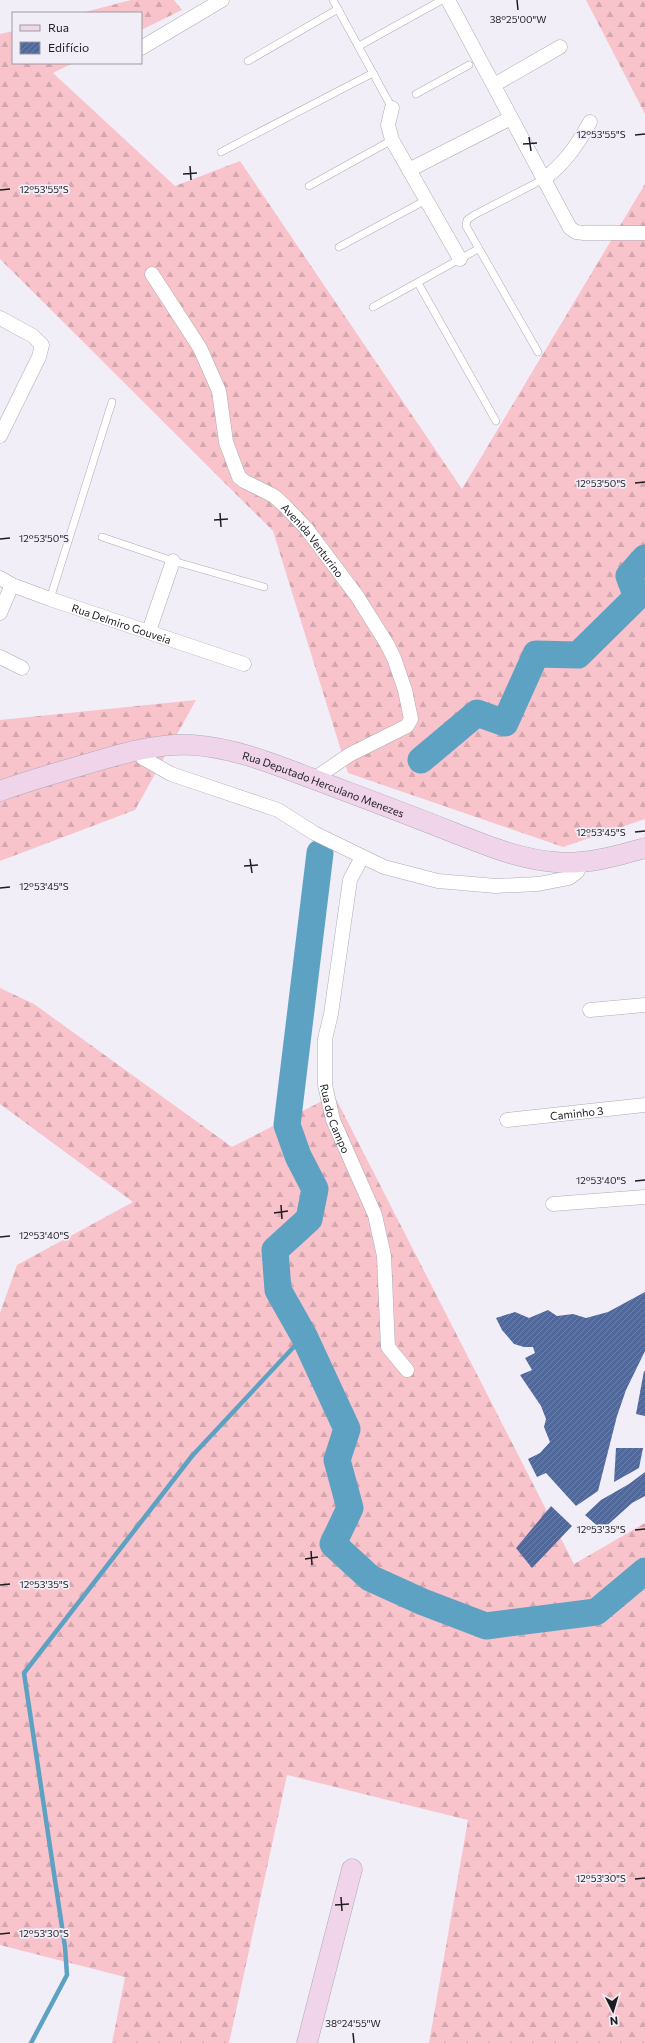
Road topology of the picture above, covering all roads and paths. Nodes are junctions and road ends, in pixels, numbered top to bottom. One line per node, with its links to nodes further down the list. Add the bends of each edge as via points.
1 (222, 0): 7 (street)
2 (333, 0): 5 (lane)
3 (442, 0): 6 (lane)
4 (448, 0): 10 (street)
5 (338, 9): 6 (lane); 9 (lane)
6 (359, 46): 11 (lane)
7 (142, 47)
8 (560, 47): 12 (street)
9 (248, 62)
10 (475, 63): 12 (street); 13 (lane)
11 (373, 73): 14 (lane); 18 (lane)
12 (494, 85): 15 (street)
13 (416, 94)
14 (392, 108): 17 (street, via 388,125)
15 (511, 118): 19 (street); 20 (street)
16 (590, 122): 20 (street, via 578,145 564,162)
17 (392, 140): 19 (street); 21 (lane)
18 (221, 152)
19 (409, 170): 22 (street)
20 (544, 179): 23 (street, via 573,231); 25 (lane, via 467,220 466,226)
21 (309, 186)
22 (426, 200): 24 (lane); 26 (street)
23 (645, 233)
24 (339, 247)
25 (478, 250): 26 (lane); 31 (lane)
26 (460, 259): 28 (lane)
27 (152, 274): 46 (street, Avenida Venturino, via 200,348 219,391 226,442 239,477 274,496 306,528 374,622 394,658 405,690 411,719 407,726 349,755)
28 (418, 283): 29 (lane); 33 (lane)
29 (373, 307)
30 (0, 318): 34 (street, via 33,336 42,345 39,357)
31 (538, 352)
32 (112, 402): 39 (lane)
33 (496, 421)
34 (0, 436)
35 (102, 537): 36 (lane)
36 (173, 561): 38 (lane); 41 (street)
37 (6, 581): 39 (street, Rua Delmiro Gouveia); 40 (street)
38 (264, 587)
39 (50, 599): 41 (street, Rua Delmiro Gouveia)
40 (0, 613)
41 (149, 631): 43 (street, Rua Delmiro Gouveia)
42 (0, 658): 44 (street)
43 (244, 664)
44 (22, 668)
45 (138, 749): 46 (main road, Rua Deputado Herculano Menezes, via 161,745 209,747 238,753); 47 (main road, Rua Deputado Herculano Menezes, via 29,780); 49 (street, via 143,758 170,774 278,810 314,833)
46 (314, 779): 50 (main road, Rua Deputado Herculano Menezes, via 503,852 556,862)
47 (0, 791)
48 (645, 848): 50 (main road, Rua Deputado Herculano Menezes, via 610,858)
49 (362, 857): 50 (street, via 384,867 438,881 496,886 538,884 569,878 577,872); 57 (street, Rua do Campo, via 350,880 325,1040 325,1085 333,1120 375,1215 384,1256 388,1347)
50 (583, 861)
51 (645, 1005): 52 (street)
52 (590, 1010)
53 (645, 1106): 54 (street, Caminho 3)
54 (507, 1120)
55 (645, 1197): 56 (street)
56 (553, 1204)
57 (407, 1370)
58 (352, 1869): 59 (main road)
59 (307, 2043)

